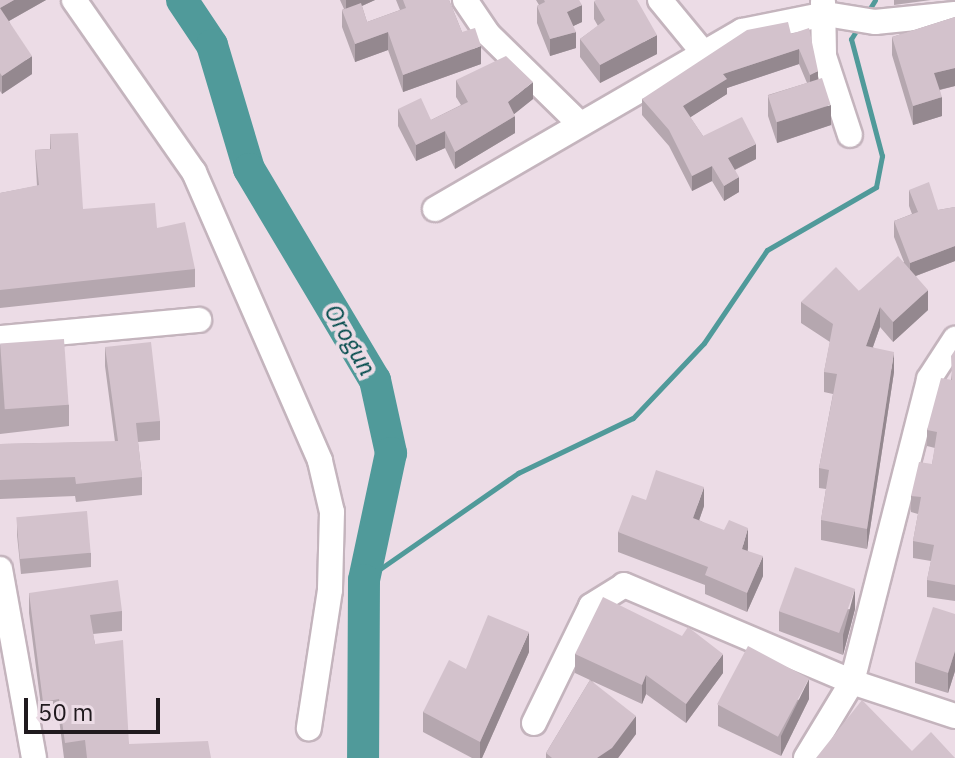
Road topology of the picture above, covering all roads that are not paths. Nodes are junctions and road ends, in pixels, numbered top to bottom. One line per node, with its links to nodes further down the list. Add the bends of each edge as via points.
1 (74, 0): 17 (street, via 194,172 320,461 332,512 330,590)
2 (465, 0): 7 (street, via 488,34)
3 (660, 0): 6 (street)
4 (824, 7): 5 (street, via 875,22); 6 (street); 8 (street, via 824,56)
5 (955, 14)
6 (701, 50): 7 (street)
7 (578, 122): 9 (street)
8 (850, 135)
9 (435, 209)
10 (199, 320): 11 (street)
11 (0, 338)
12 (955, 339): 14 (street, via 929,379)
13 (0, 569): 18 (street)
14 (852, 682): 15 (street); 16 (street, via 624,585 591,606); 19 (street)
15 (955, 716)
16 (534, 723)
17 (309, 728)
18 (34, 758)
19 (806, 758)

